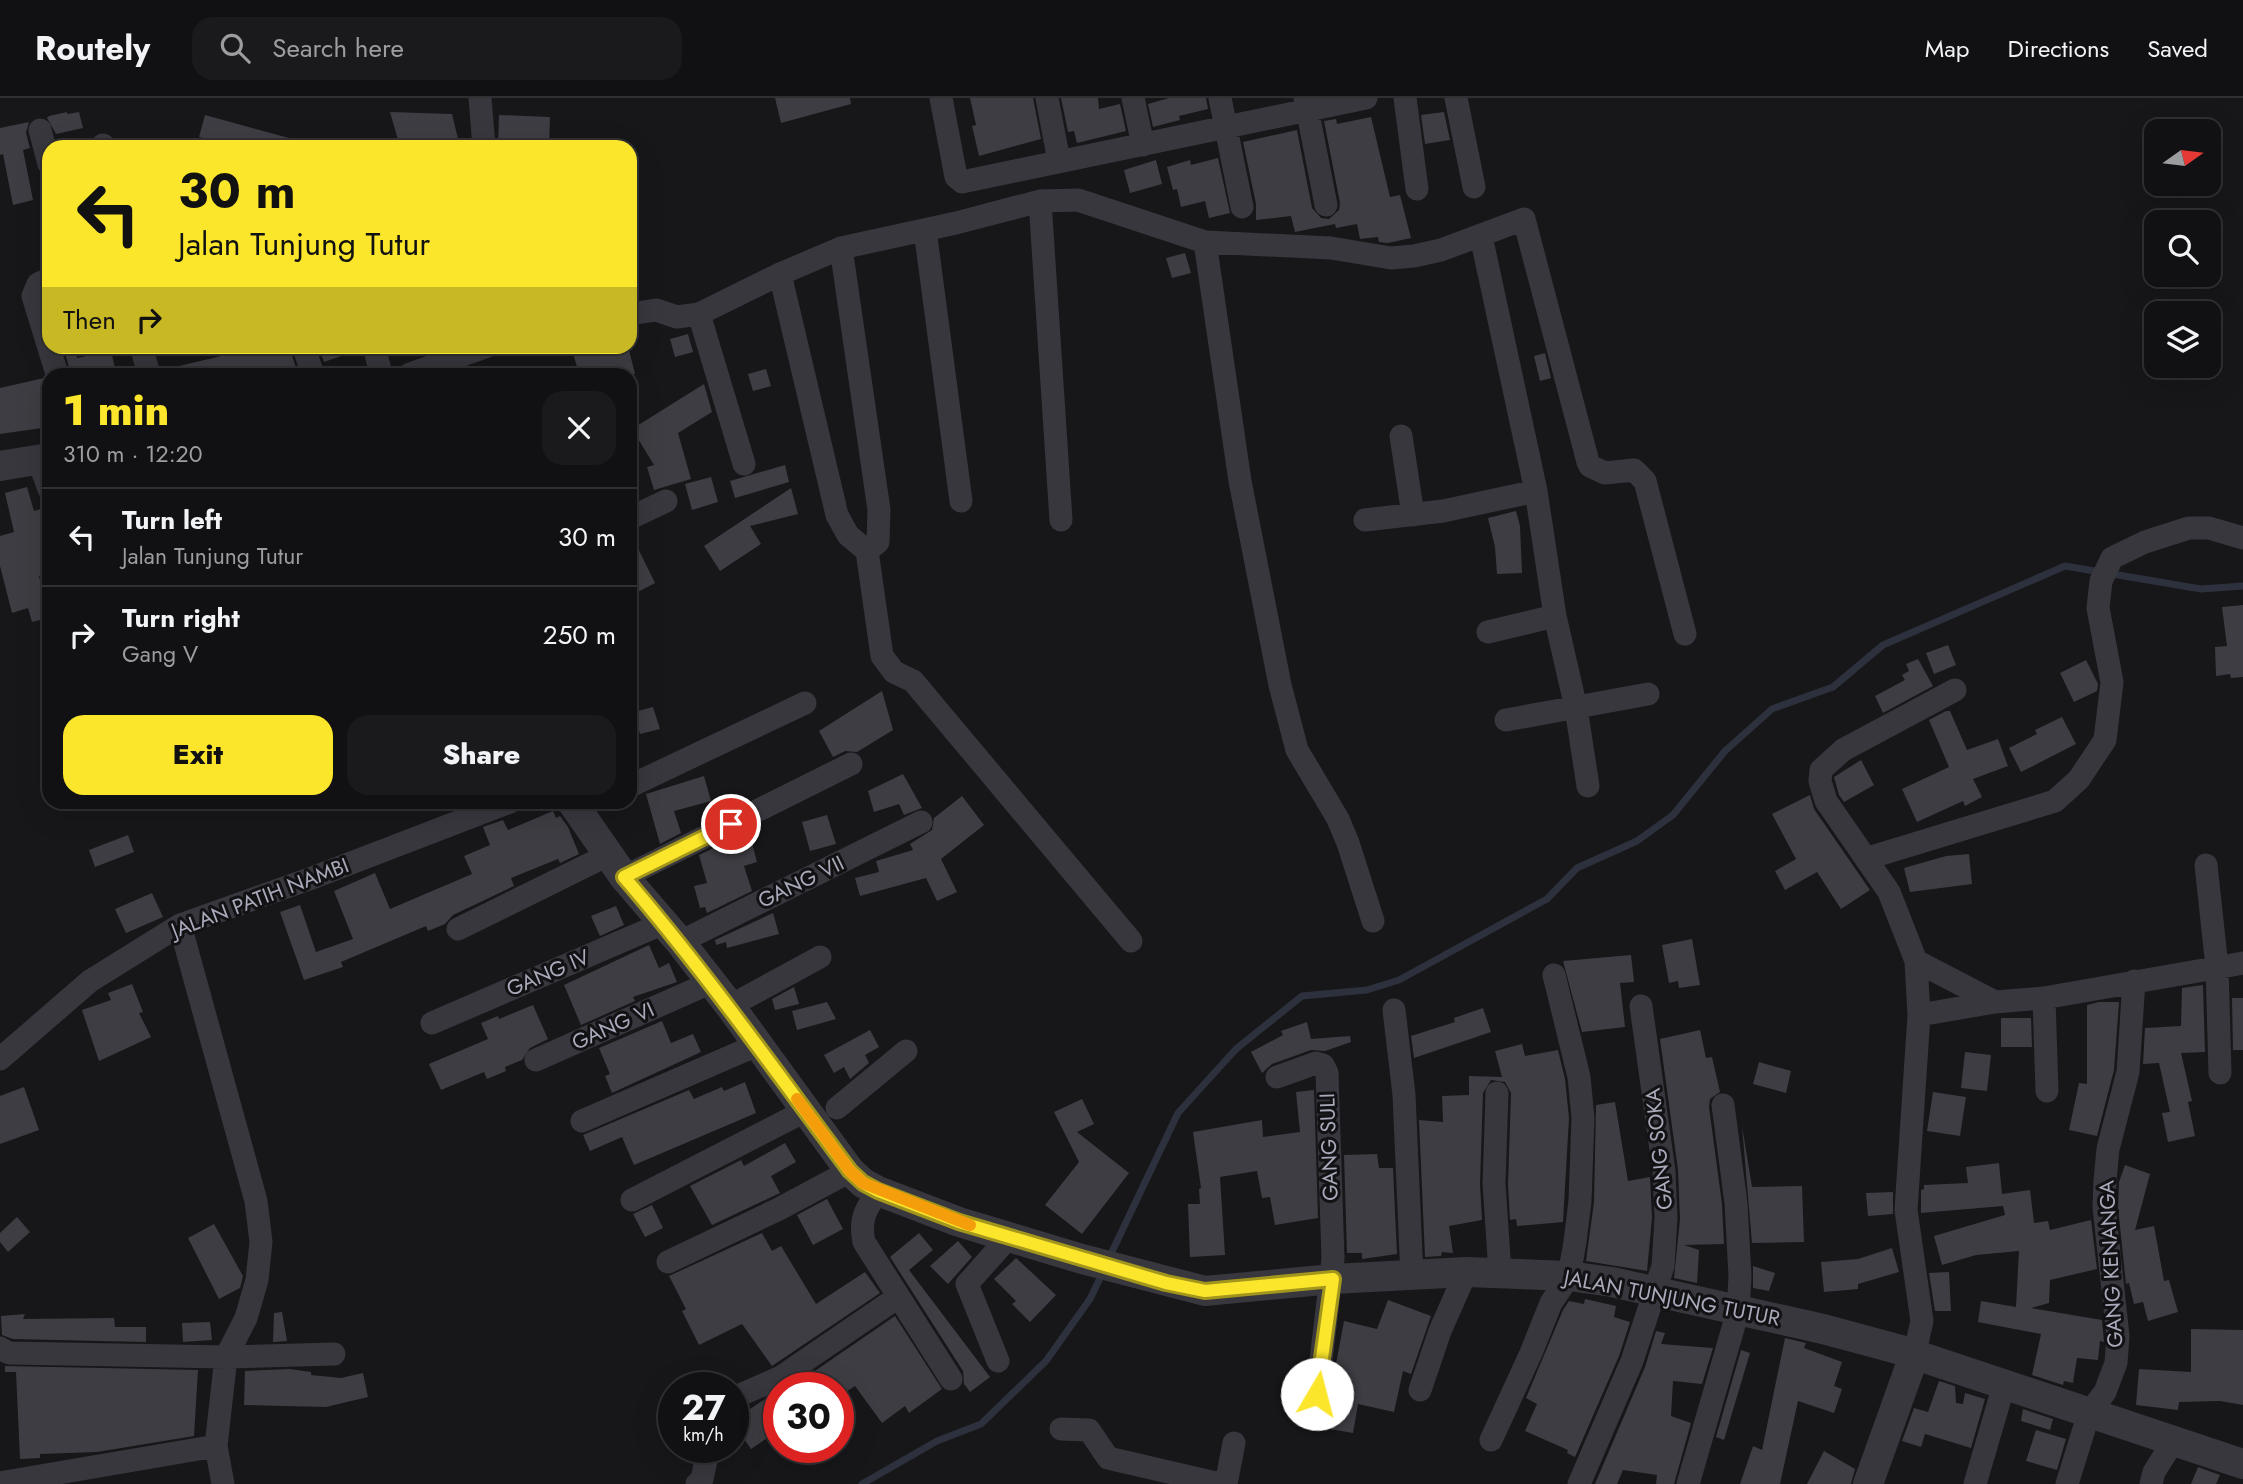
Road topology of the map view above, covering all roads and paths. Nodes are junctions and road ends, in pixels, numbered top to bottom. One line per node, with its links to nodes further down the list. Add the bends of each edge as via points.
1 (480, 98): 13 (street)
2 (941, 98): 15 (street, via 956,177 962,182)
3 (1046, 98): 15 (street)
4 (1133, 98): 14 (street)
5 (1220, 98): 10 (street)
6 (1366, 98): 9 (street)
7 (1405, 98): 17 (street)
8 (1456, 98): 16 (street)
9 (1306, 104): 10 (street); 19 (street)
10 (1226, 128): 14 (street); 20 (street)
11 (40, 130): 12 (street)
12 (43, 140)
13 (484, 140)
14 (1143, 145): 15 (street)
15 (1059, 161)
16 (1474, 187)
17 (1417, 189)
18 (1040, 201): 21 (street); 23 (street, via 1077,200); 41 (street)
19 (1326, 205)
20 (1242, 207)
21 (925, 230): 24 (street); 38 (street)
22 (1481, 236): 23 (street, via 1406,258 1331,248); 36 (street); 47 (street, via 1524,219 1588,462 1605,473 1634,470 1645,481)
23 (1205, 242): 62 (street, via 1240,481 1280,685 1297,750 1338,820)
24 (841, 248): 25 (street); 44 (street, via 879,517 878,542)
25 (780, 274): 28 (street); 44 (street, via 837,515 848,534)
26 (42, 282): 29 (street, via 33,296)
27 (637, 313): 28 (street)
28 (699, 314): 34 (street)
29 (42, 325)
30 (466, 354): 31 (street)
31 (427, 368)
32 (1401, 436): 40 (street)
33 (42, 459): 35 (street)
34 (744, 464)
35 (0, 466)
36 (1536, 491): 40 (street); 45 (street)
37 (666, 501): 39 (street)
38 (961, 501)
39 (637, 515)
40 (1413, 515): 42 (street)
41 (1061, 520)
42 (1365, 520)
43 (2243, 538): 59 (street, via 2209,528 2189,528 2112,558 2101,581 2098,608 2112,682 2105,740 2079,779 2055,801)
44 (867, 551): 66 (street, via 882,656 894,672 913,681)
45 (1555, 615): 46 (street); 51 (street)
46 (1488, 632)
47 (1685, 634)
48 (1955, 690): 59 (street, via 1843,750 1821,769 1819,781 1826,801)
49 (1648, 694): 51 (street)
50 (805, 703): 54 (street)
51 (1576, 708): 52 (street); 55 (street)
52 (1506, 720)
53 (851, 764): 61 (street)
54 (637, 783)
55 (1588, 786)
56 (492, 809): 63 (street, JALAN PATIH NAMBI)
57 (585, 809): 61 (street, JALAN TUNJUNG TUTUR)
58 (921, 822): 65 (street, GANG VII)
59 (1868, 858): 68 (street, via 1889,892)
60 (2206, 865): 70 (street)
61 (617, 866): 64 (street); 65 (street, JALAN TUNJUNG TUTUR)
62 (1373, 921)
63 (180, 925): 83 (street, JALAN PATIH NAMBI, via 90,981); 109 (street, via 256,1201 261,1242 253,1297)
64 (458, 929)
65 (672, 932): 73 (street, JALAN TUNJUNG TUTUR); 80 (street, GANG IV)
66 (1131, 941)
67 (820, 957): 76 (street)
68 (1916, 961): 75 (street); 79 (street)
69 (2243, 963): 70 (street)
70 (2217, 967): 72 (street); 85 (street)
71 (1554, 975): 100 (street, via 1579,1077 1583,1118 1580,1201)
72 (2134, 981): 74 (street); 116 (street, GANG KENANGA, via 2128,1072 2108,1149 2105,1207 2118,1336 2116,1363 2105,1392)
73 (701, 987): 76 (street, JALAN TUNJUNG TUTUR); 84 (street, GANG VI)
74 (2044, 998): 75 (street); 87 (street)
75 (1995, 1002): 79 (street)
76 (730, 1006): 81 (street, JALAN TUNJUNG TUTUR)
77 (1641, 1006): 103 (street, GANG SOKA, via 1664,1171 1665,1240)
78 (1394, 1010): 101 (street, via 1407,1142)
79 (1919, 1014): 108 (street, via 1906,1210 1922,1321)
80 (432, 1023)
81 (757, 1045): 91 (street, JALAN TUNJUNG TUTUR); 92 (street)
82 (906, 1051): 90 (street)
83 (0, 1059)
84 (536, 1060)
85 (2220, 1073)
86 (1277, 1077): 102 (street, GANG SULI, via 1316,1063 1327,1073)
87 (2047, 1091)
88 (1497, 1093): 99 (street, via 1494,1184)
89 (1723, 1105): 105 (street, via 1736,1203)
90 (837, 1108)
91 (805, 1111): 93 (street, JALAN TUNJUNG TUTUR); 95 (street)
92 (582, 1121)
93 (850, 1171): 94 (street, JALAN TUNJUNG TUTUR); 97 (street)
94 (878, 1191): 96 (street, JALAN TUNJUNG TUTUR); 104 (street, via 862,1215 861,1227 864,1242)
95 (632, 1200)
96 (1009, 1237): 102 (street, JALAN TUNJUNG TUTUR, via 1205,1291); 110 (street, via 967,1284)
97 (668, 1262)
98 (1466, 1272): 99 (street, JALAN TUNJUNG TUTUR); 101 (street, JALAN TUNJUNG TUTUR); 113 (street)
99 (1500, 1272): 100 (street, JALAN TUNJUNG TUTUR)
100 (1569, 1276): 103 (street, JALAN TUNJUNG TUTUR); 118 (street, via 1551,1303)
101 (1412, 1277): 102 (street, JALAN TUNJUNG TUTUR)
102 (1333, 1279): 115 (street)
103 (1656, 1292): 105 (street, JALAN TUNJUNG TUTUR); 129 (street, GANG SOKA)
104 (898, 1297): 111 (street); 114 (street, via 781,1377)
105 (1738, 1311): 108 (street, JALAN TUNJUNG TUTUR, via 1823,1329); 130 (street)
106 (0, 1348): 109 (street, via 9,1353)
107 (334, 1354): 109 (street)
108 (1914, 1356): 112 (street, JALAN TUNJUNG TUTUR); 131 (street)
109 (226, 1357): 121 (street)
110 (998, 1361)
111 (951, 1379)
112 (2004, 1385): 116 (street, JALAN TUNJUNG TUTUR); 132 (street)
113 (1420, 1390)
114 (749, 1391)
115 (1317, 1394)
116 (2089, 1413): 119 (street, JALAN TUNJUNG TUTUR); 133 (street, GANG KENANGA)
117 (1061, 1429): 127 (street, via 1088,1430 1108,1458)
118 (1491, 1440)
119 (2174, 1440): 123 (street, JALAN TUNJUNG TUTUR); 134 (street)
120 (1234, 1443): 128 (street)
121 (216, 1446): 124 (street); 125 (street)
122 (706, 1463): 126 (street)
123 (2243, 1464)
124 (0, 1483)
125 (223, 1484)
126 (697, 1484)
127 (1220, 1484)
128 (1226, 1484)
129 (1579, 1484)
130 (1688, 1484)
131 (1868, 1484)
132 (1975, 1484)
133 (2067, 1484)
134 (2151, 1484)

